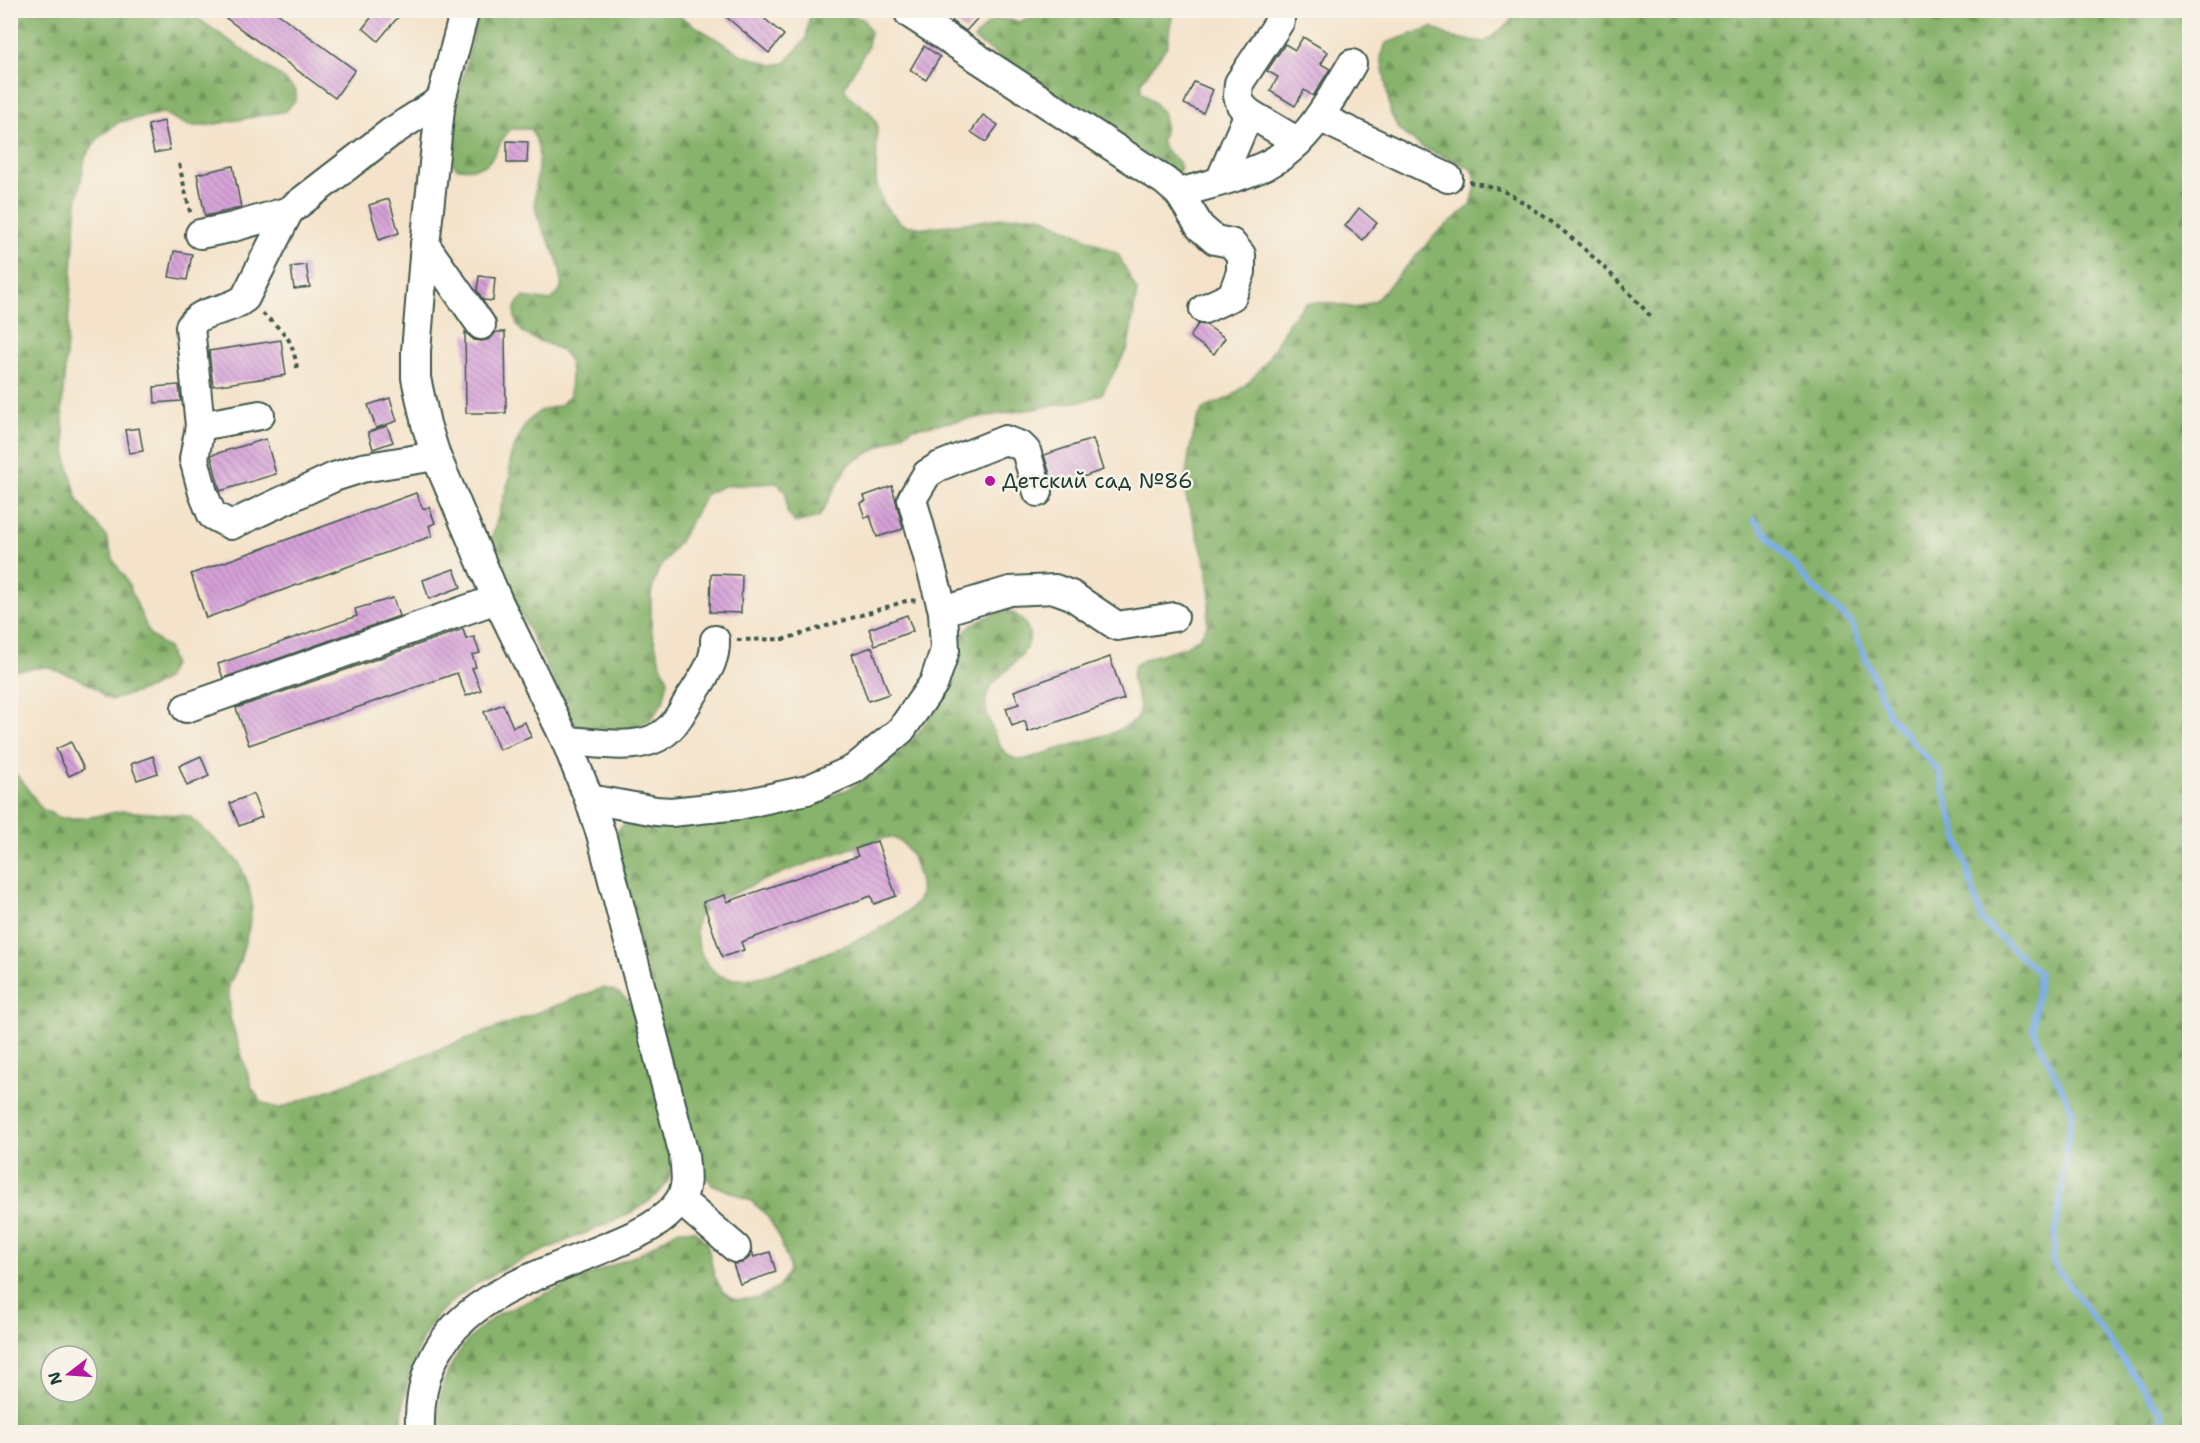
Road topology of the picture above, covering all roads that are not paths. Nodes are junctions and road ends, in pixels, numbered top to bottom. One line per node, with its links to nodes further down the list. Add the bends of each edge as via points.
1 (465, 10): 5 (street)
2 (907, 11): 11 (street)
3 (1280, 21): 6 (street, via 1239,83 1238,96)
4 (1352, 64): 7 (street)
5 (441, 100): 12 (street); 14 (street)
6 (1249, 113): 8 (street); 10 (street)
7 (1319, 117): 8 (street); 9 (street)
8 (1298, 142): 10 (street, via 1264,167)
9 (1448, 178)
10 (1220, 181): 11 (street)
11 (1179, 194): 15 (street, via 1200,227 1215,240 1231,243 1241,255 1241,272 1232,296)
12 (289, 211): 13 (street); 18 (street, via 245,298 235,306 204,314 190,327)
13 (200, 234)
14 (425, 245): 16 (street); 19 (street, via 416,378)
15 (1204, 309)
16 (480, 325)
17 (260, 415): 18 (street)
18 (200, 426): 19 (street, via 194,459 203,493 212,515 231,525 334,477)
19 (436, 456): 21 (street)
20 (1038, 492): 22 (street, via 1026,451 1005,440 927,474 912,500)
21 (497, 599): 25 (street); 26 (street)
22 (943, 611): 23 (street, via 1010,591 1055,589 1071,595 1117,626); 27 (street, via 945,650 934,683 901,730 854,769 807,790 740,805 671,812)
23 (1174, 617)
24 (715, 640): 26 (street, via 708,671 669,729 654,740 634,744)
25 (186, 708)
26 (566, 741): 27 (street)
27 (589, 799): 28 (street, via 684,1155 686,1180)
28 (680, 1200): 29 (street); 30 (street, via 660,1220 635,1235 490,1298 461,1319 437,1351 421,1394)
29 (736, 1248)
30 (420, 1432)

